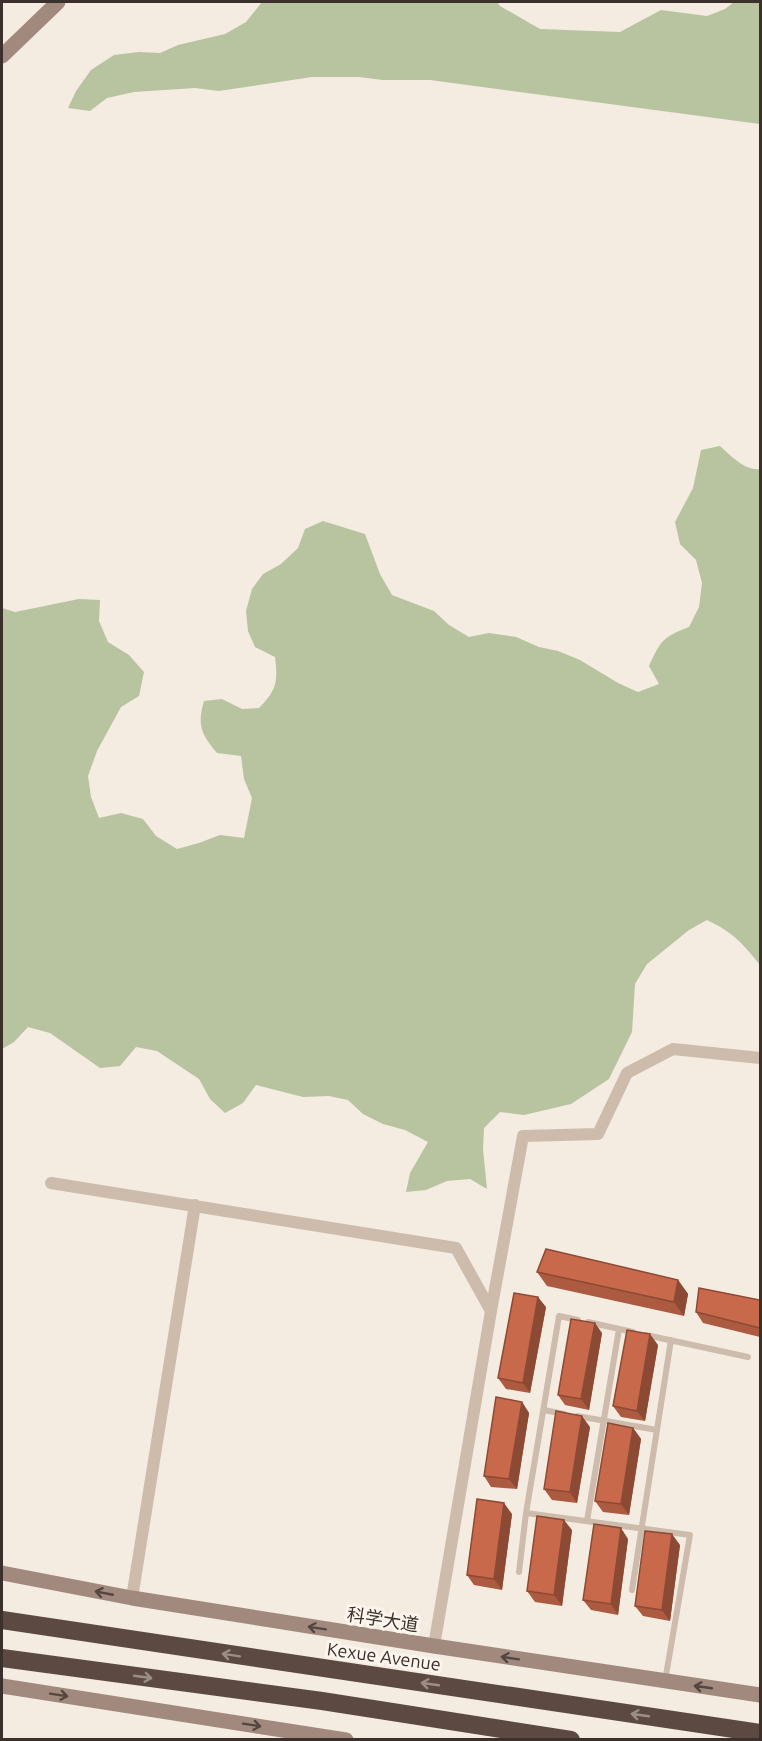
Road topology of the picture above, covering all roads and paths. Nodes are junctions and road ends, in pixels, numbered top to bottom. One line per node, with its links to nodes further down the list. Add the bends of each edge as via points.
1 (58, 2): 2 (main road)
2 (2, 56)
3 (760, 1058): 6 (street, via 673,1049 627,1074 598,1134 523,1136)
4 (51, 1183): 5 (street)
5 (195, 1205): 6 (street, via 456,1248); 18 (street)
6 (491, 1311): 20 (street)
7 (619, 1329): 8 (lane); 10 (lane, via 559,1316); 13 (lane)
8 (671, 1340): 9 (lane); 11 (lane)
9 (748, 1357)
10 (544, 1410): 11 (lane); 12 (lane)
11 (657, 1430): 14 (lane)
12 (526, 1513): 13 (lane); 15 (lane)
13 (587, 1521): 14 (lane)
14 (641, 1529): 17 (lane); 22 (lane, via 690,1535)
15 (519, 1572)
16 (2, 1573): 18 (main road, 科学大道, one-way to 16)
17 (632, 1590)
18 (132, 1598): 20 (main road, 科学大道, one-way to 18)
19 (7, 1621): 25 (highway, Kexue Avenue, one-way to 19)
20 (434, 1646): 22 (main road, 科学大道, one-way to 20)
21 (4, 1658): 27 (highway, one-way to 27)
22 (665, 1682): 24 (main road, 科学大道, one-way to 22)
23 (2, 1686): 26 (main road, one-way to 26)
24 (760, 1695)
25 (760, 1733)
26 (346, 1740)
27 (571, 1740)

